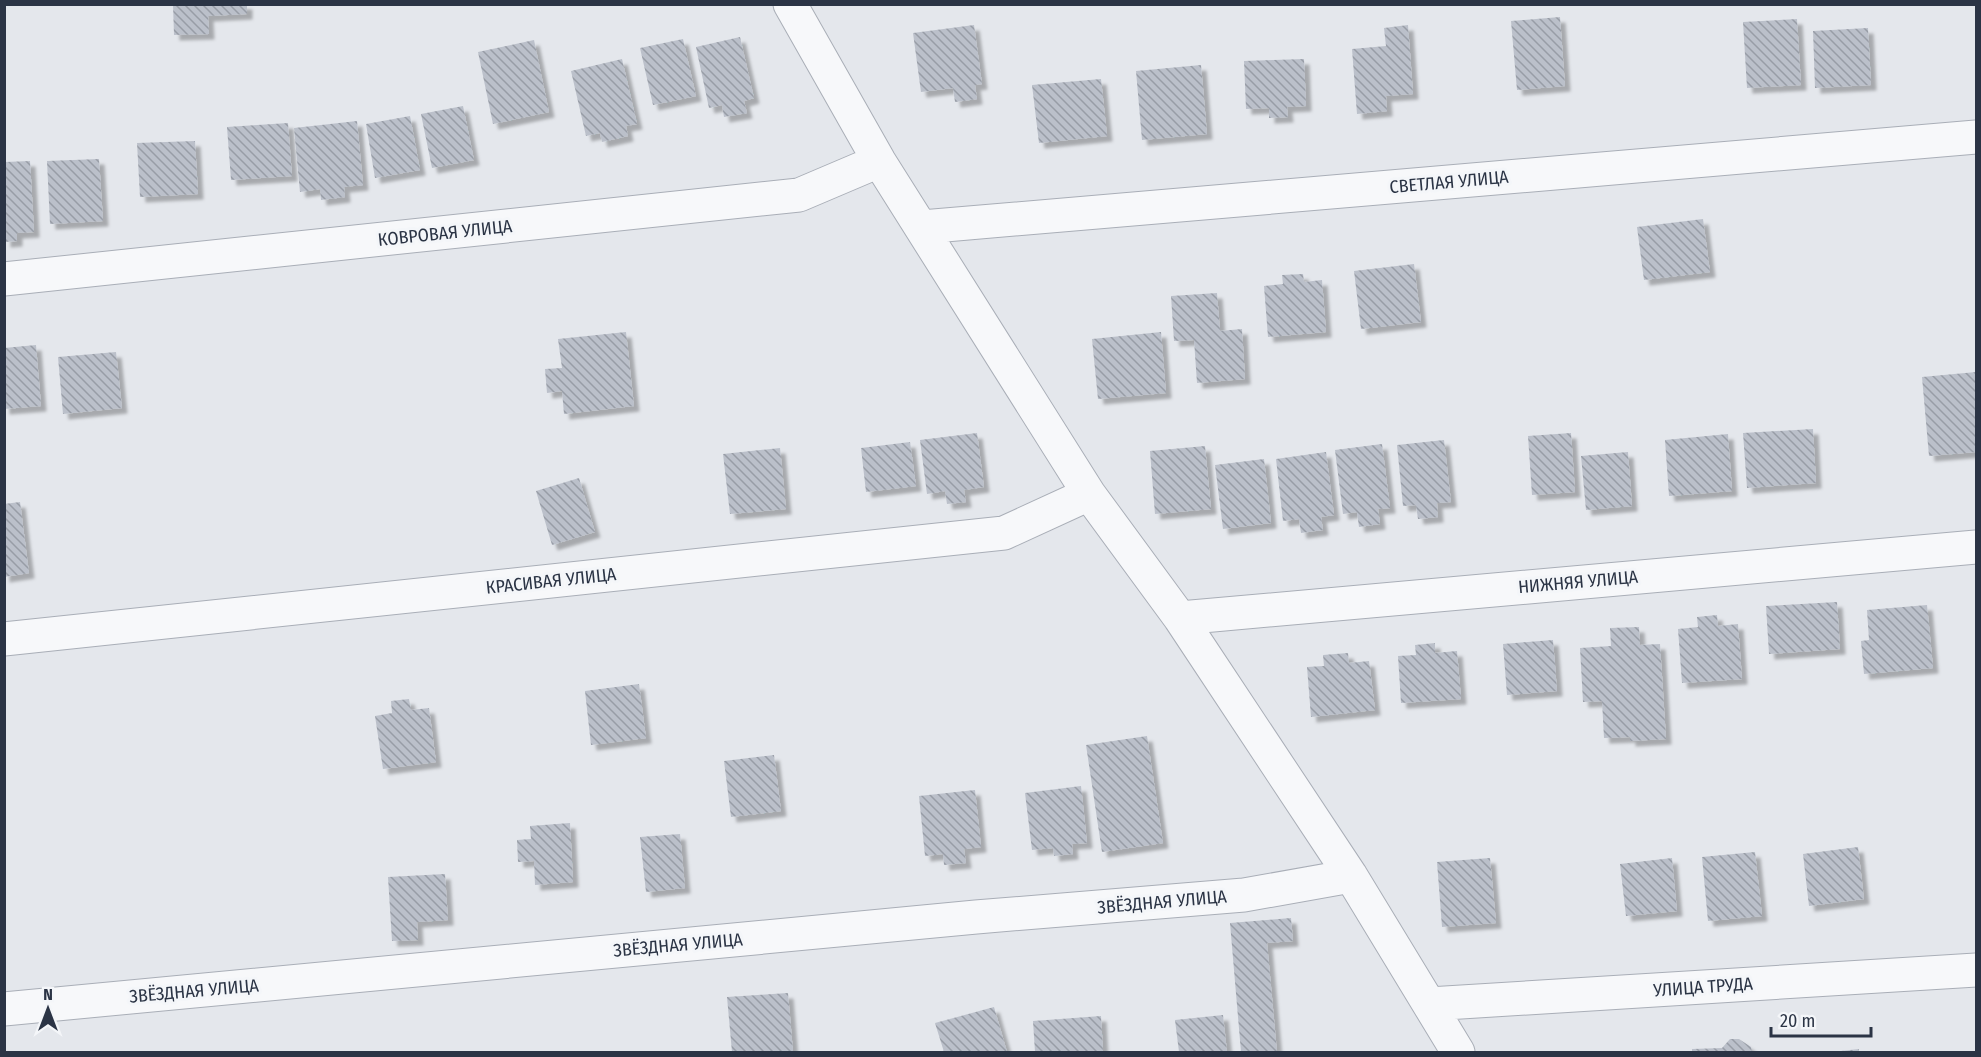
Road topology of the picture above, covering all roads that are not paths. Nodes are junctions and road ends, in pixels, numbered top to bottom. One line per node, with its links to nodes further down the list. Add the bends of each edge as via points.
1 (790, 4): 3 (street)
2 (1977, 137): 4 (street, СВЕТЛАЯ УЛИЦА)
3 (879, 161): 4 (street); 5 (street, КОВРОВАЯ УЛИЦА, via 799,195)
4 (922, 226): 6 (street)
5 (4, 279)
6 (1089, 494): 8 (street); 9 (street, КРАСИВАЯ УЛИЦА, via 1004,533)
7 (1977, 547): 8 (street, НИЖНЯЯ УЛИЦА)
8 (1180, 618): 10 (street)
9 (4, 639)
10 (1351, 876): 12 (street); 13 (street, ЗВЁЗДНАЯ УЛИЦА, via 1244,895)
11 (1977, 970): 12 (street, УЛИЦА ТРУДА)
12 (1429, 1004): 14 (street)
13 (4, 1009)
14 (1458, 1053)

